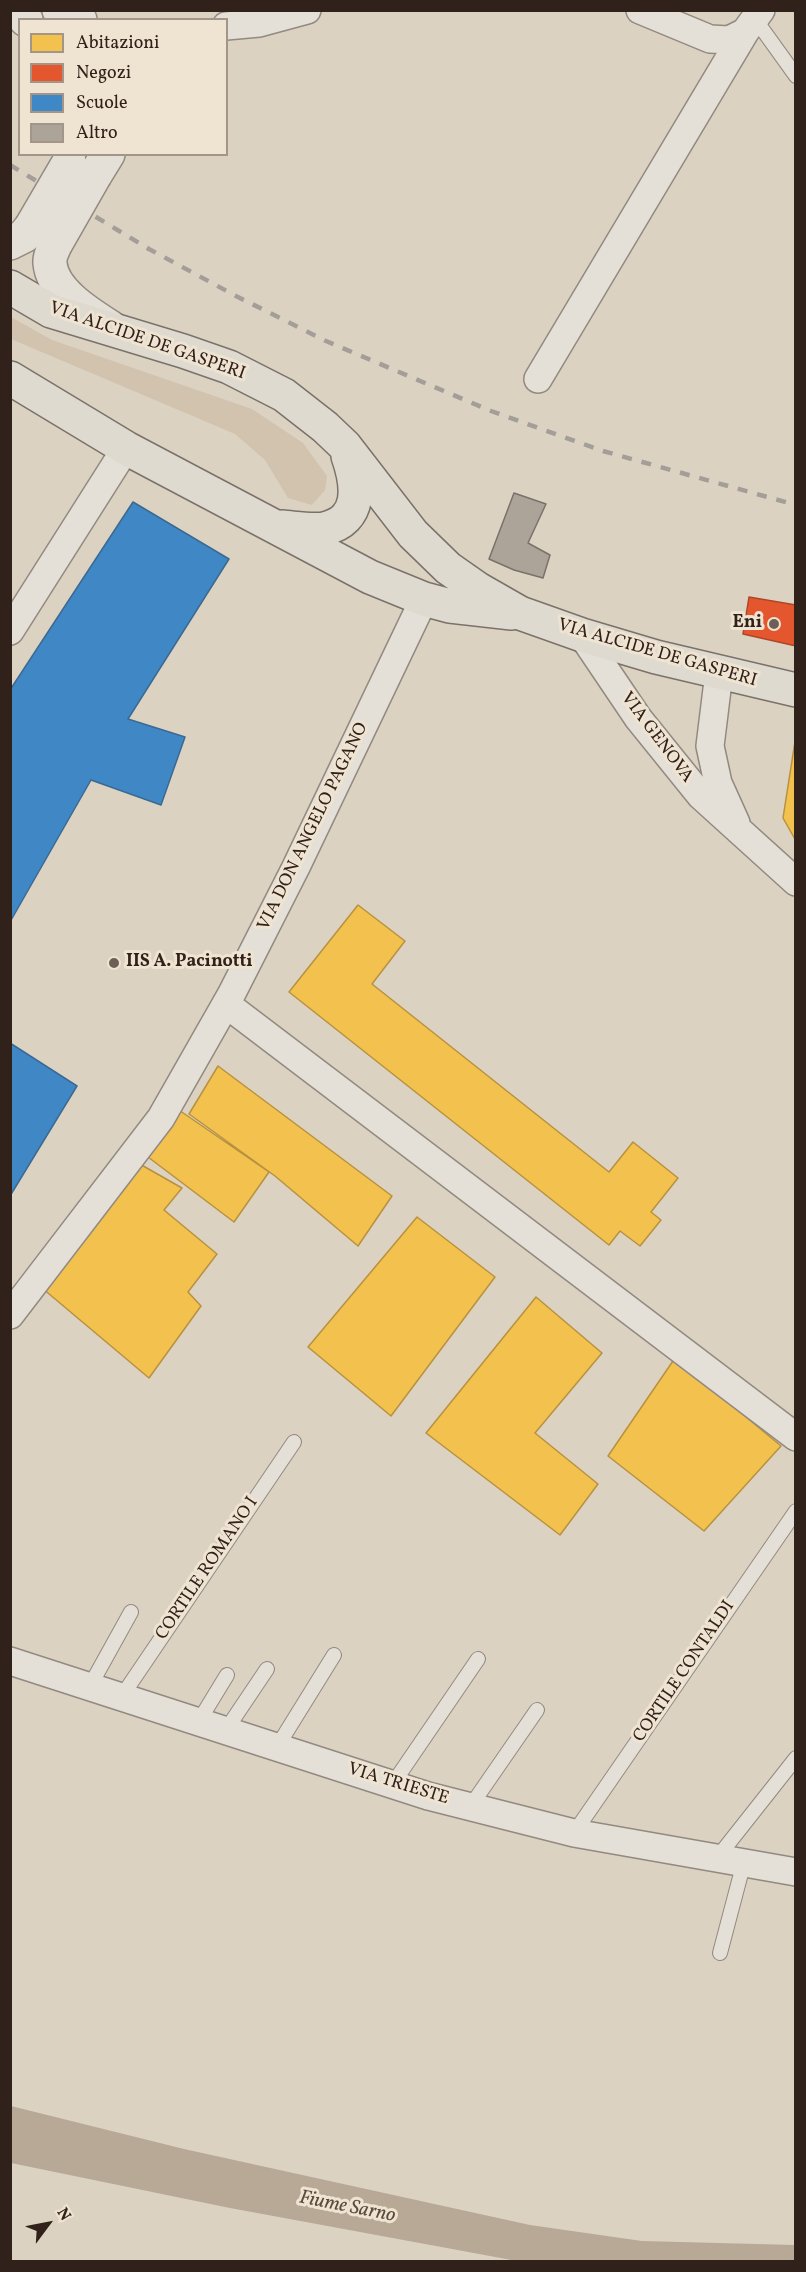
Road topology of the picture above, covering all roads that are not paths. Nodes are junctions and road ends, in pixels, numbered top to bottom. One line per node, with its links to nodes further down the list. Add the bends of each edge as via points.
1 (59, 10): 4 (street)
2 (307, 10): 6 (street)
3 (640, 10): 5 (street, via 710,39 729,40)
4 (76, 18)
5 (754, 21): 9 (lane); 15 (street)
6 (259, 22): 7 (street); 8 (street)
7 (228, 26)
8 (228, 39)
9 (795, 76)
10 (86, 162): 11 (street, bridge)
11 (32, 238): 13 (street, via 50,262 63,290)
12 (10, 287): 13 (main road, VIA ALCIDE DE GASPERI, via 51,311)
13 (119, 333): 16 (main road, VIA ALCIDE DE GASPERI, via 230,368 284,395)
14 (10, 378): 17 (main road, VIA ALCIDE DE GASPERI)
15 (538, 379)
16 (345, 446): 18 (main road, via 357,493 347,515 336,525 323,529); 20 (main road, VIA ALCIDE DE GASPERI, via 412,534 448,568)
17 (126, 448): 18 (main road, VIA ALCIDE DE GASPERI); 21 (street)
18 (270, 526): 19 (main road, VIA ALCIDE DE GASPERI, via 370,577)
19 (424, 599): 20 (main road, VIA ALCIDE DE GASPERI, via 470,610); 27 (street, VIA DON ANGELO PAGANO, via 347,764)
20 (520, 614): 22 (main road, VIA ALCIDE DE GASPERI)
21 (10, 631)
22 (582, 635): 23 (main road, VIA ALCIDE DE GASPERI); 25 (street, VIA GENOVA, via 638,718 701,796)
23 (719, 674): 24 (main road, VIA ALCIDE DE GASPERI); 25 (street, VIA GENOVA, via 710,746 718,783)
24 (795, 690)
25 (740, 832): 26 (street, VIA GENOVA)
26 (795, 882)
27 (226, 1004): 28 (street, VIA DON ANGELO PAGANO, via 160,1118); 29 (street)
28 (10, 1315)
29 (795, 1437)
30 (294, 1442): 39 (lane, CORTILE ROMANO I)
31 (795, 1511): 47 (lane, CORTILE CONTALDI)
32 (131, 1612): 38 (lane)
33 (334, 1656): 43 (lane)
34 (478, 1659): 45 (lane)
35 (10, 1661): 38 (street, VIA TRIESTE)
36 (267, 1669): 42 (lane)
37 (227, 1674): 41 (lane)
38 (90, 1686): 39 (street, VIA TRIESTE)
39 (122, 1696): 41 (street, VIA TRIESTE)
40 (537, 1710): 46 (lane)
41 (199, 1721): 42 (street, VIA TRIESTE)
42 (226, 1730): 43 (street, VIA TRIESTE)
43 (277, 1746): 45 (street, VIA TRIESTE)
44 (795, 1758): 48 (lane)
45 (392, 1785): 46 (street, VIA TRIESTE)
46 (470, 1807): 47 (street, VIA TRIESTE)
47 (574, 1833): 48 (street, VIA TRIESTE)
48 (717, 1858): 49 (street, VIA TRIESTE)
49 (744, 1862): 50 (street, VIA TRIESTE); 51 (lane)
50 (795, 1872)
51 (720, 1953)

